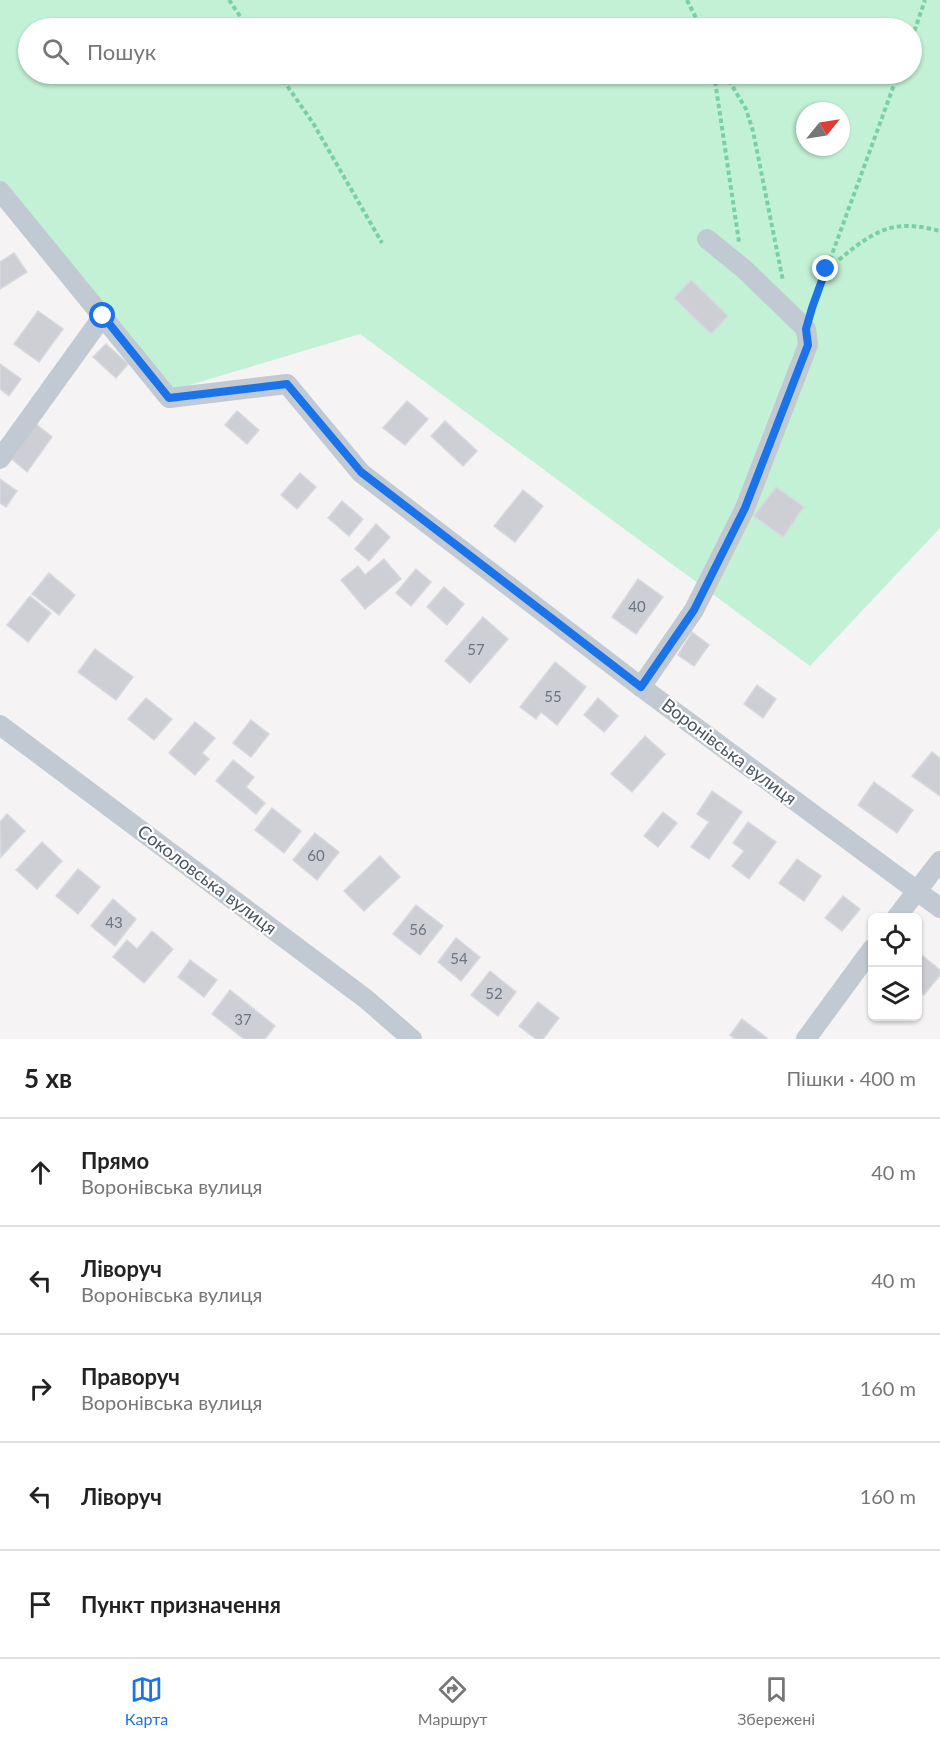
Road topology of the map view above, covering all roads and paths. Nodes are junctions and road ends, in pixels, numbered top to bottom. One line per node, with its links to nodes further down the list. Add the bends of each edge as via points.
1 (229, 0): 4 (path)
2 (687, 0): 5 (path)
3 (926, 0): 6 (path)
4 (241, 18)
5 (696, 18)
6 (919, 18)
7 (286, 84): 14 (path)
8 (716, 84): 15 (path)
9 (731, 84): 17 (path, via 753,131)
10 (894, 84): 16 (path)
11 (0, 191): 18 (street)
12 (940, 231): 16 (path, via 917,226 889,228)
13 (707, 239): 15 (street)
14 (382, 243)
15 (744, 269): 19 (street)
16 (826, 269): 19 (path)
17 (783, 283)
18 (103, 316): 20 (street); 21 (street, Воронівська вулиця, via 169,398 287,384 361,472)
19 (806, 329): 21 (street, via 808,345 745,508 694,610)
20 (0, 459)
21 (641, 687): 24 (street, Воронівська вулиця)
22 (0, 724): 28 (street, Соколовська вулиця, via 366,999)
23 (940, 861): 24 (street)
24 (916, 891): 25 (street, Воронівська вулиця); 26 (street)
25 (940, 908)
26 (900, 913)
27 (868, 956): 29 (street)
28 (412, 1039)
29 (806, 1039)

